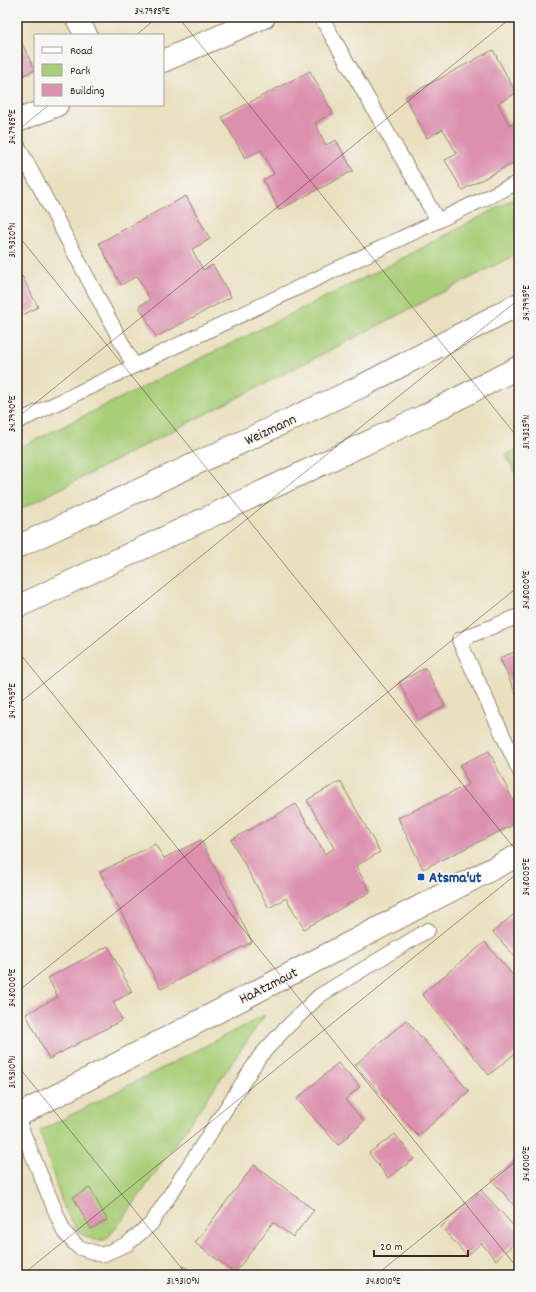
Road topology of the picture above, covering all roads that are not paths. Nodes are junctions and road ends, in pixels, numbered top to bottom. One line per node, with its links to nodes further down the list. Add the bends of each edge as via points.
1 (76, 17): 4 (main road)
2 (264, 17): 5 (main road)
3 (321, 17): 10 (lane)
4 (85, 34)
5 (164, 61)
6 (54, 106): 7 (main road)
7 (17, 121)
8 (17, 144): 12 (lane)
9 (519, 182): 10 (lane)
10 (438, 221): 12 (lane)
11 (519, 304): 15 (main road, Weizmann, via 362,386)
12 (134, 366): 14 (lane)
13 (519, 367): 16 (main road, via 424,416)
14 (17, 422)
15 (17, 547)
16 (17, 607)
17 (519, 616): 18 (lane, via 459,640)
18 (519, 770)
19 (519, 855): 21 (main road, HaAtzmaut)
20 (428, 930): 21 (lane, via 319,996 283,1032 260,1056 151,1224 127,1244 102,1255 78,1247 64,1232)
21 (17, 1117)

